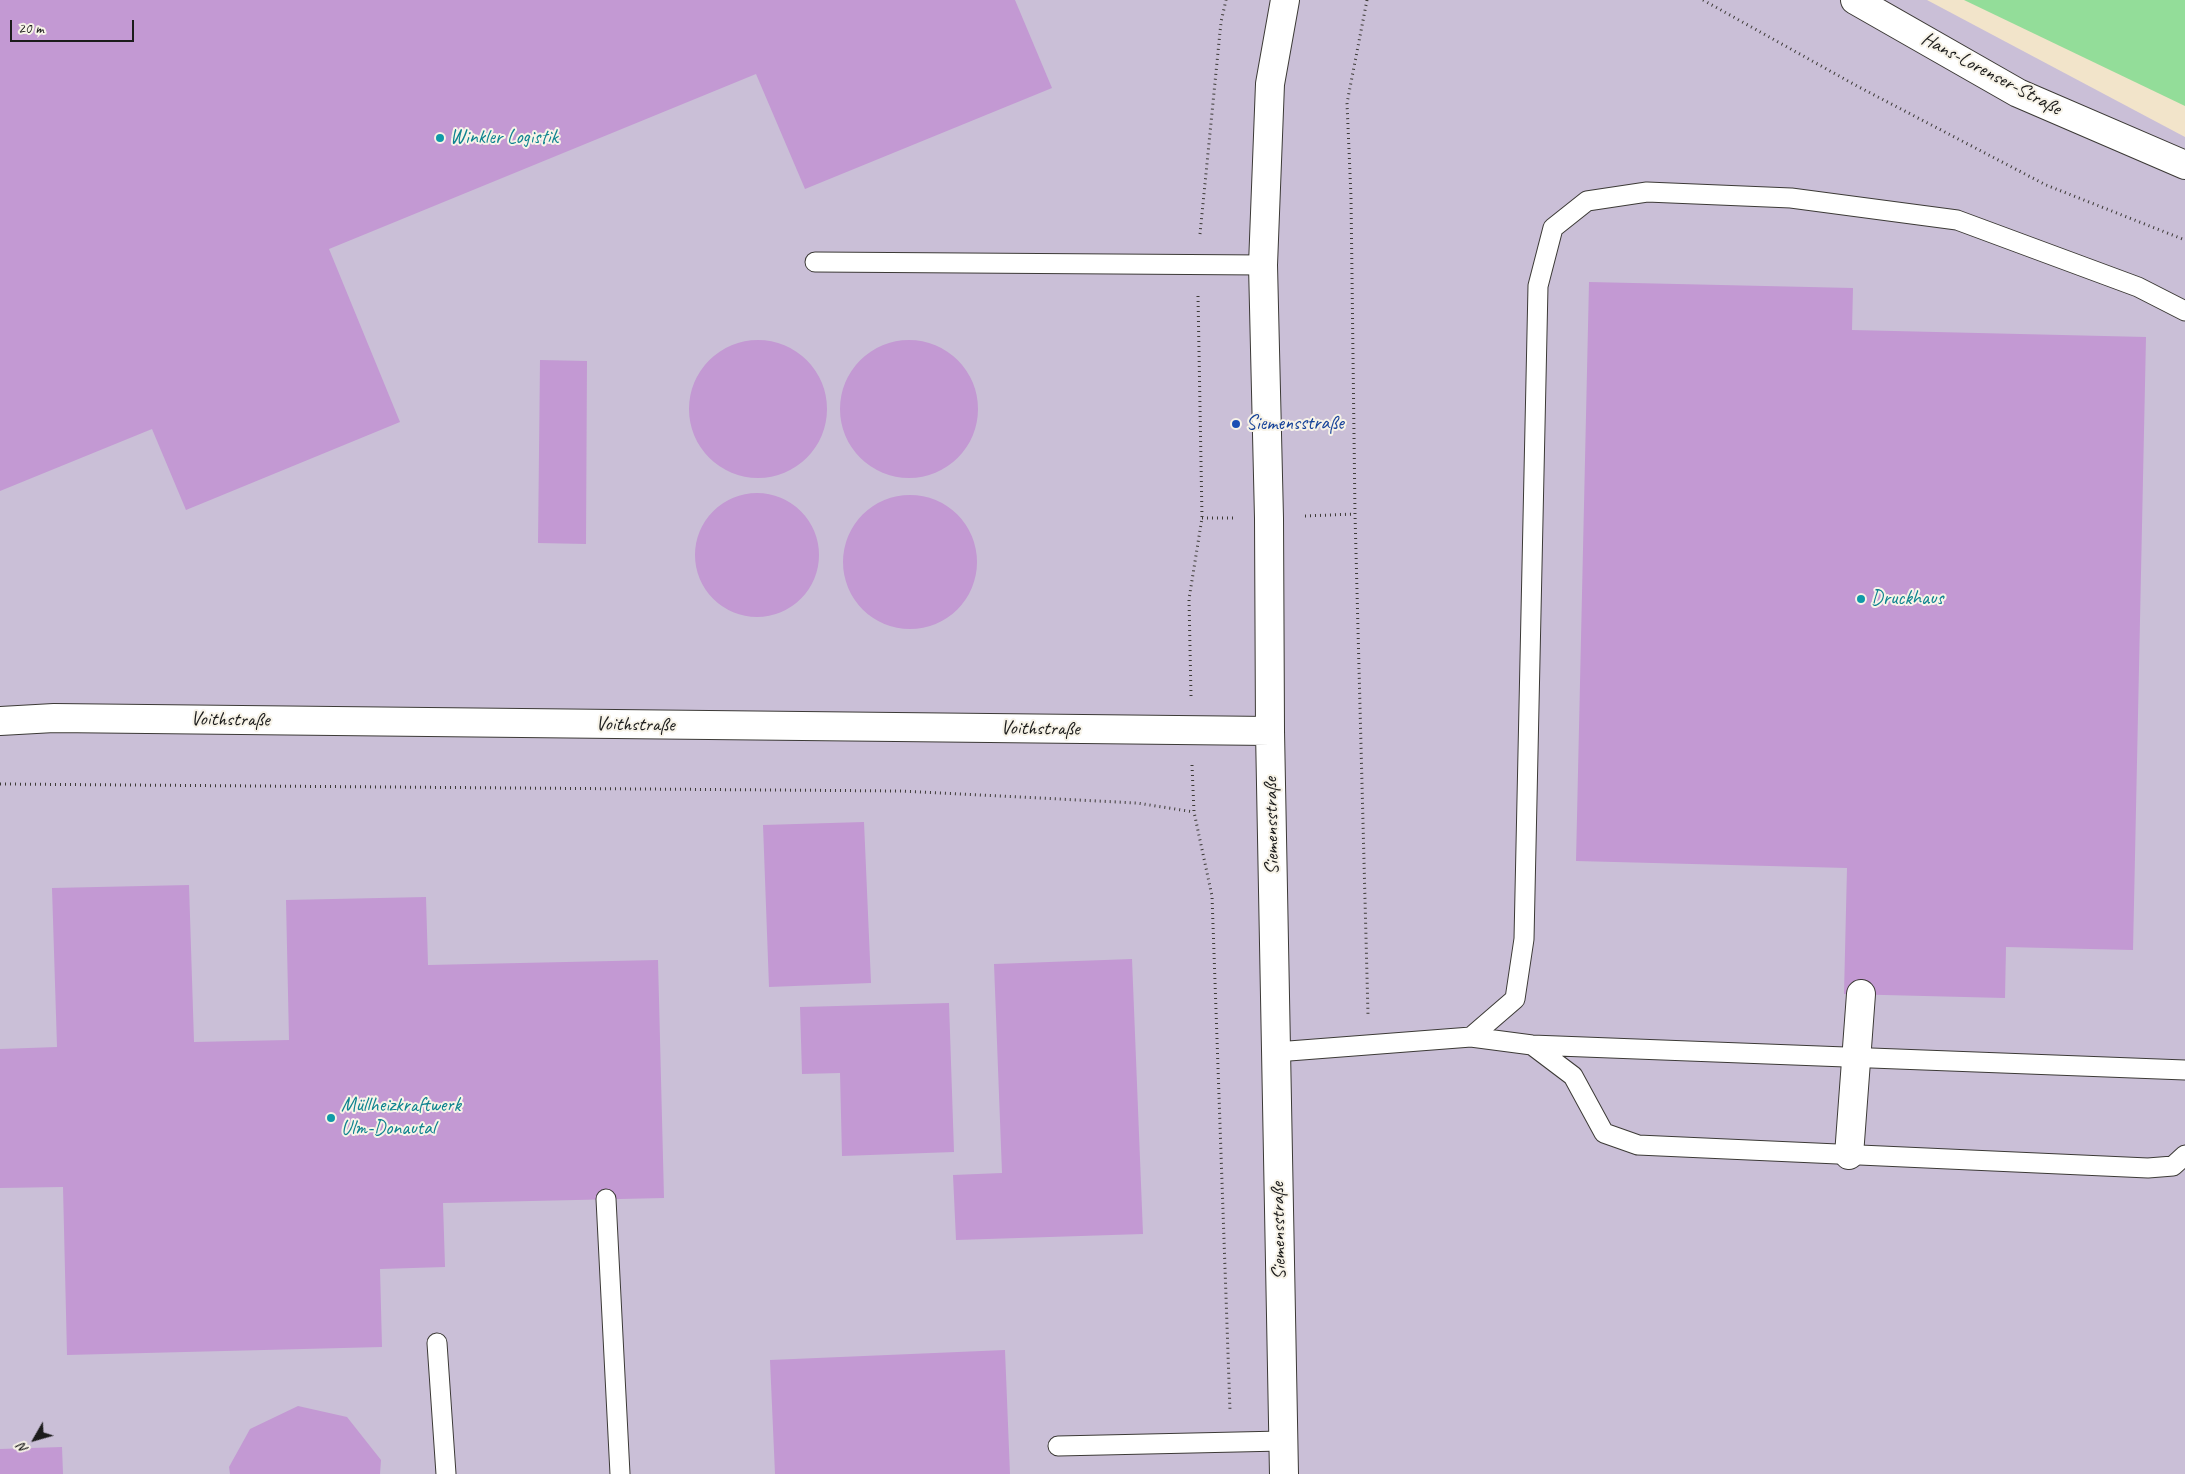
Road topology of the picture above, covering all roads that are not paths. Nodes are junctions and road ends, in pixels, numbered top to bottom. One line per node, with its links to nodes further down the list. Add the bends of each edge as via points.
1 (1285, 0): 5 (street, Siemensstraße, via 1270,84)
2 (1855, 0): 3 (street, Hans-Lorenser-Straße, via 2018,93)
3 (2185, 165)
4 (815, 262): 5 (lane)
5 (1263, 265): 10 (street, Siemensstraße, via 1270,518)
6 (2138, 286): 7 (lane); 8 (lane); 12 (lane, via 1956,220 1790,198 1647,192 1587,201 1553,228 1538,286 1524,939 1515,999)
7 (2185, 311)
8 (2185, 327)
9 (0, 721): 10 (street, Voithstraße, via 54,718)
10 (1270, 731): 14 (street, Siemensstraße)
11 (1860, 994): 15 (street)
12 (1471, 1037): 13 (lane); 14 (lane)
13 (1532, 1045): 15 (lane); 17 (lane, via 1573,1076 1604,1133 1638,1145)
14 (1276, 1052): 21 (street, Siemensstraße)
15 (1854, 1057): 16 (lane); 17 (street)
16 (2185, 1070)
17 (1849, 1155): 18 (lane, via 2148,1168 2173,1166)
18 (2185, 1155)
19 (606, 1199): 24 (lane)
20 (436, 1343): 23 (lane)
21 (1282, 1441): 22 (lane); 25 (street, Siemensstraße)
22 (1058, 1446)
23 (446, 1474)
24 (620, 1474)
25 (1284, 1474)

